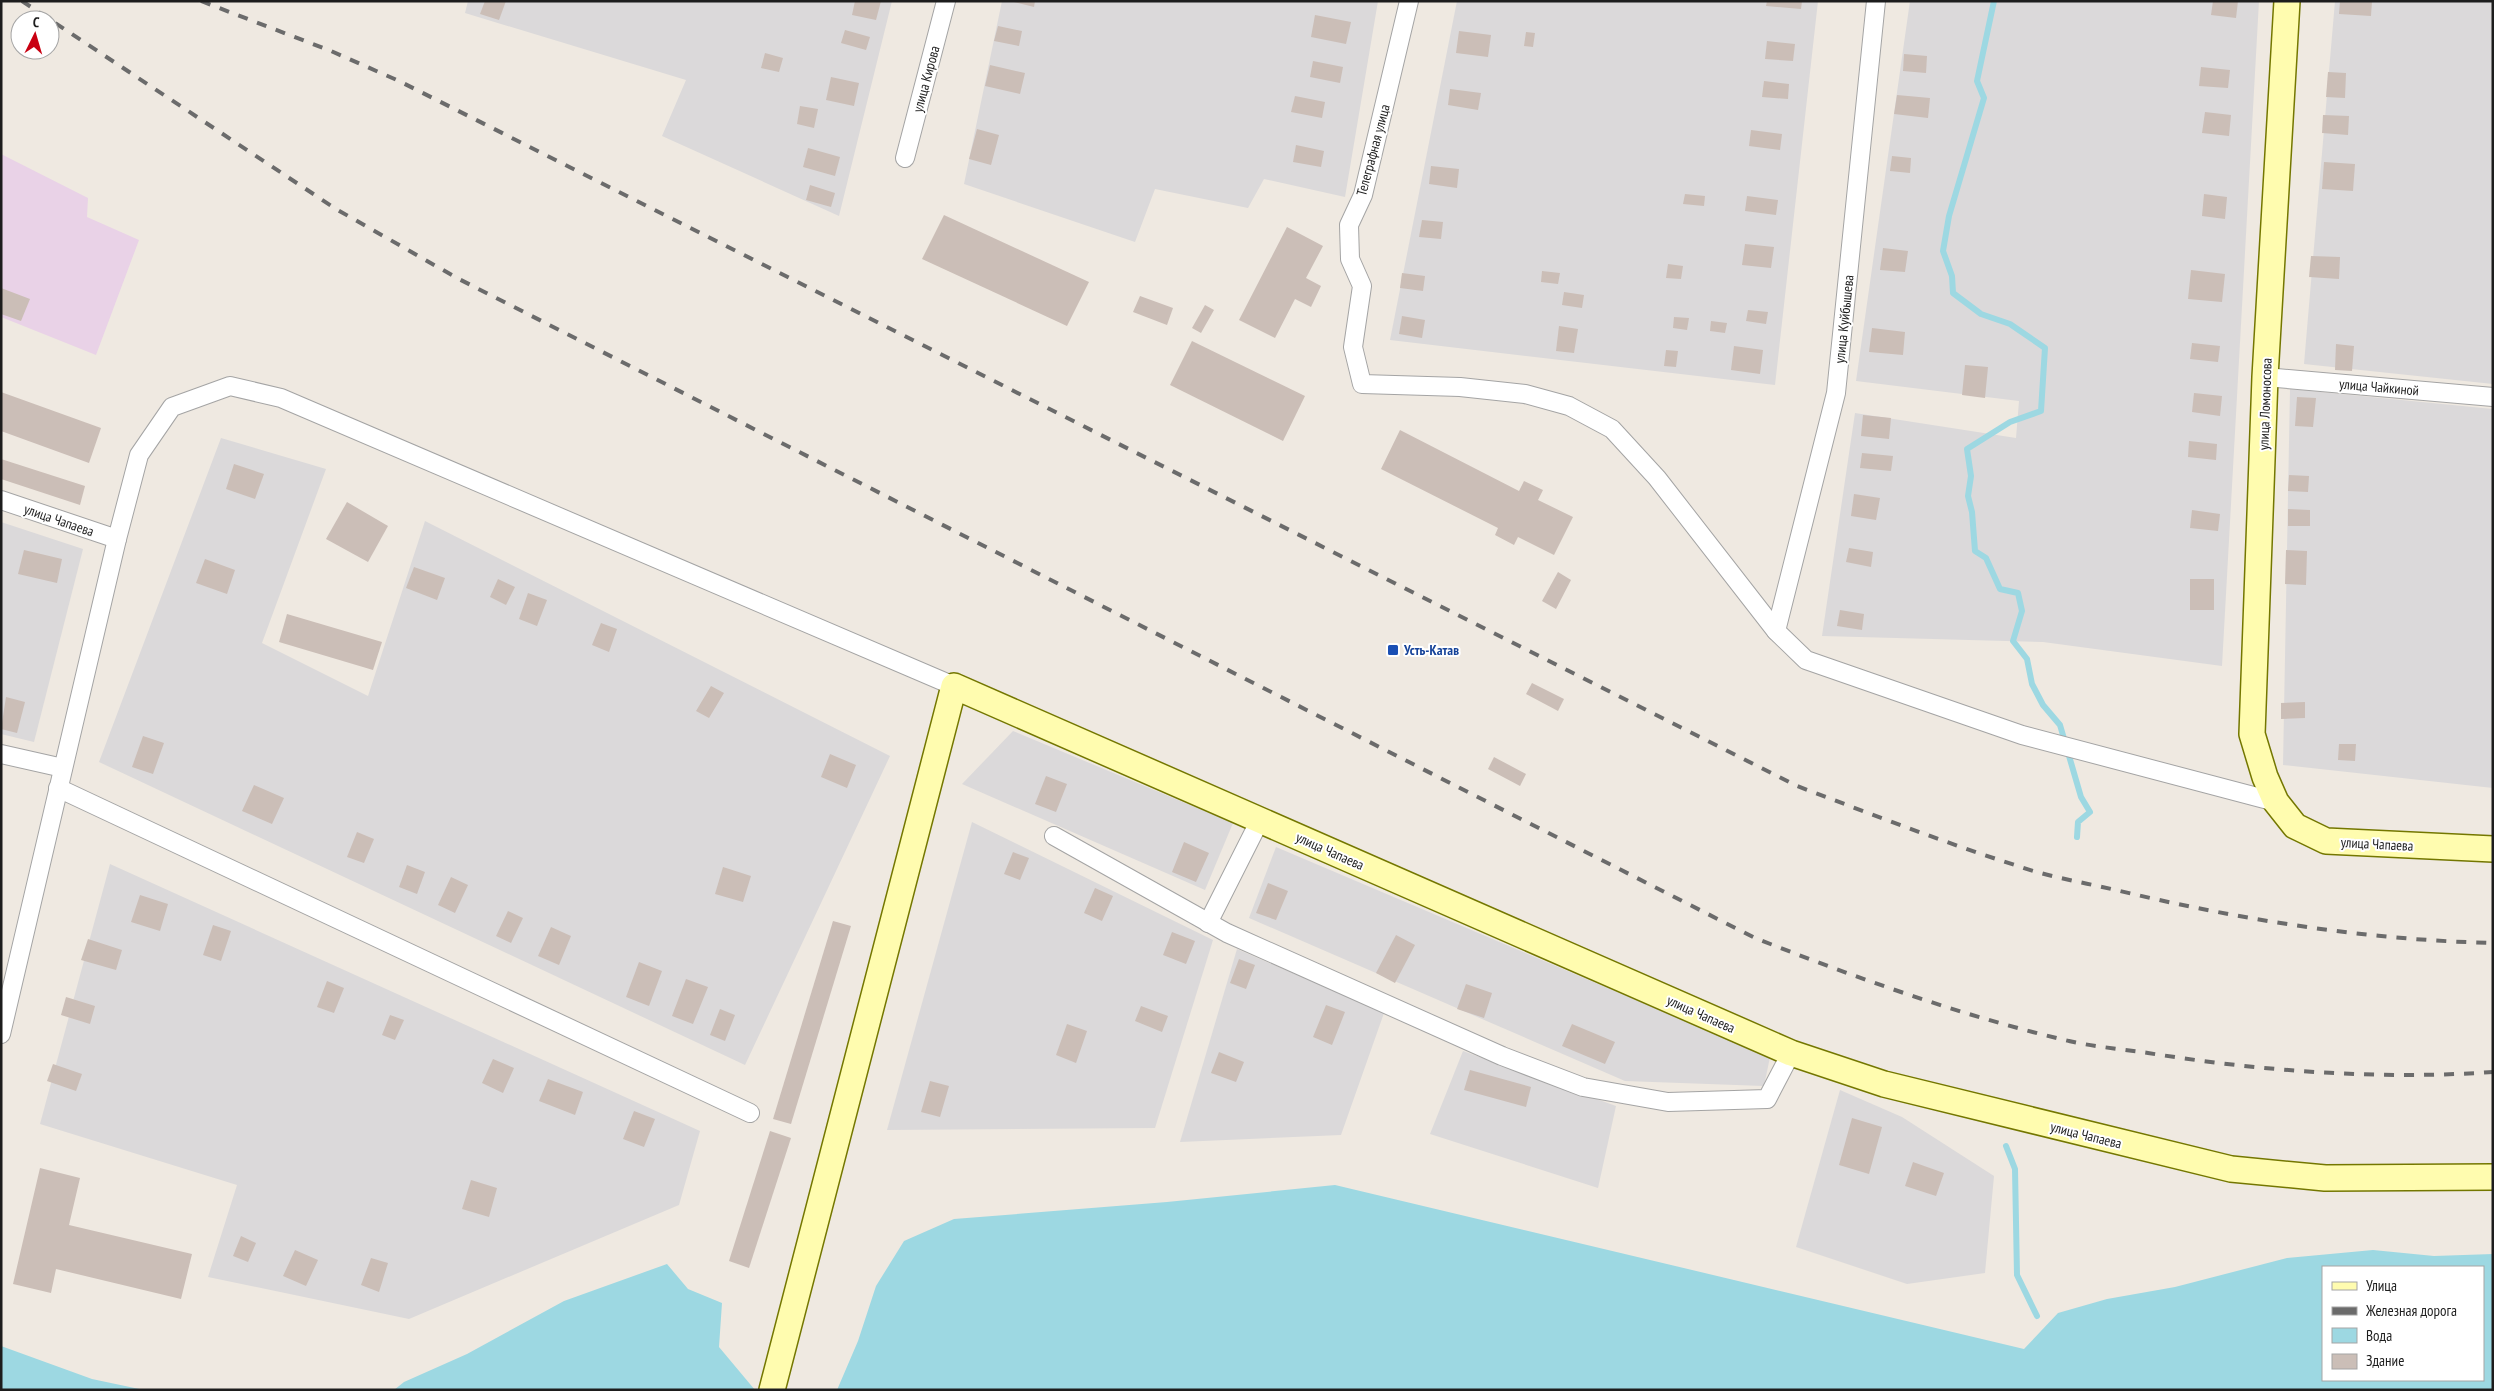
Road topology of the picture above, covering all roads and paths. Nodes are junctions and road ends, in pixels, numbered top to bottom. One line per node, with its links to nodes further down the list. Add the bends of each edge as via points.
1 (946, 1): 5 (street, улица Кирова)
2 (1409, 1): 10 (street, Телеграфная улица, via 1363,195 1349,225 1350,259 1362,286 1353,347 1362,384 1460,387 1525,394 1569,406 1612,429 1657,478)
3 (1876, 1): 10 (street, улица Куйбышева, via 1836,393)
4 (2287, 1): 6 (main road, улица Ломоносова)
5 (905, 158)
6 (2265, 377): 7 (street, улица Чайкиной); 15 (main road, улица Ломоносова, via 2252,734)
7 (2493, 397)
8 (1, 500): 9 (street, улица Чапаева)
9 (117, 539): 11 (street, via 139,455 172,407 230,386 281,398); 13 (street)
10 (1776, 631): 15 (street, via 1806,660 2022,735)
11 (954, 686): 16 (main road, улица Чапаева); 24 (main road)
12 (1, 754): 13 (street)
13 (63, 768): 14 (street)
14 (58, 788): 20 (street); 22 (street)
15 (2276, 802): 18 (main road, улица Чапаева, via 2295,826 2326,841)
16 (1260, 820): 19 (street); 21 (main road, улица Чапаева)
17 (1054, 836): 19 (street)
18 (2493, 849)
19 (1208, 923): 21 (street, via 1226,934 1502,1056 1583,1087 1668,1102 1767,1098)
20 (1, 1034)
21 (1791, 1053): 23 (main road, улица Чапаева, via 1884,1084 2231,1169 2325,1178)
22 (750, 1113)
23 (2493, 1178)
24 (772, 1390)

